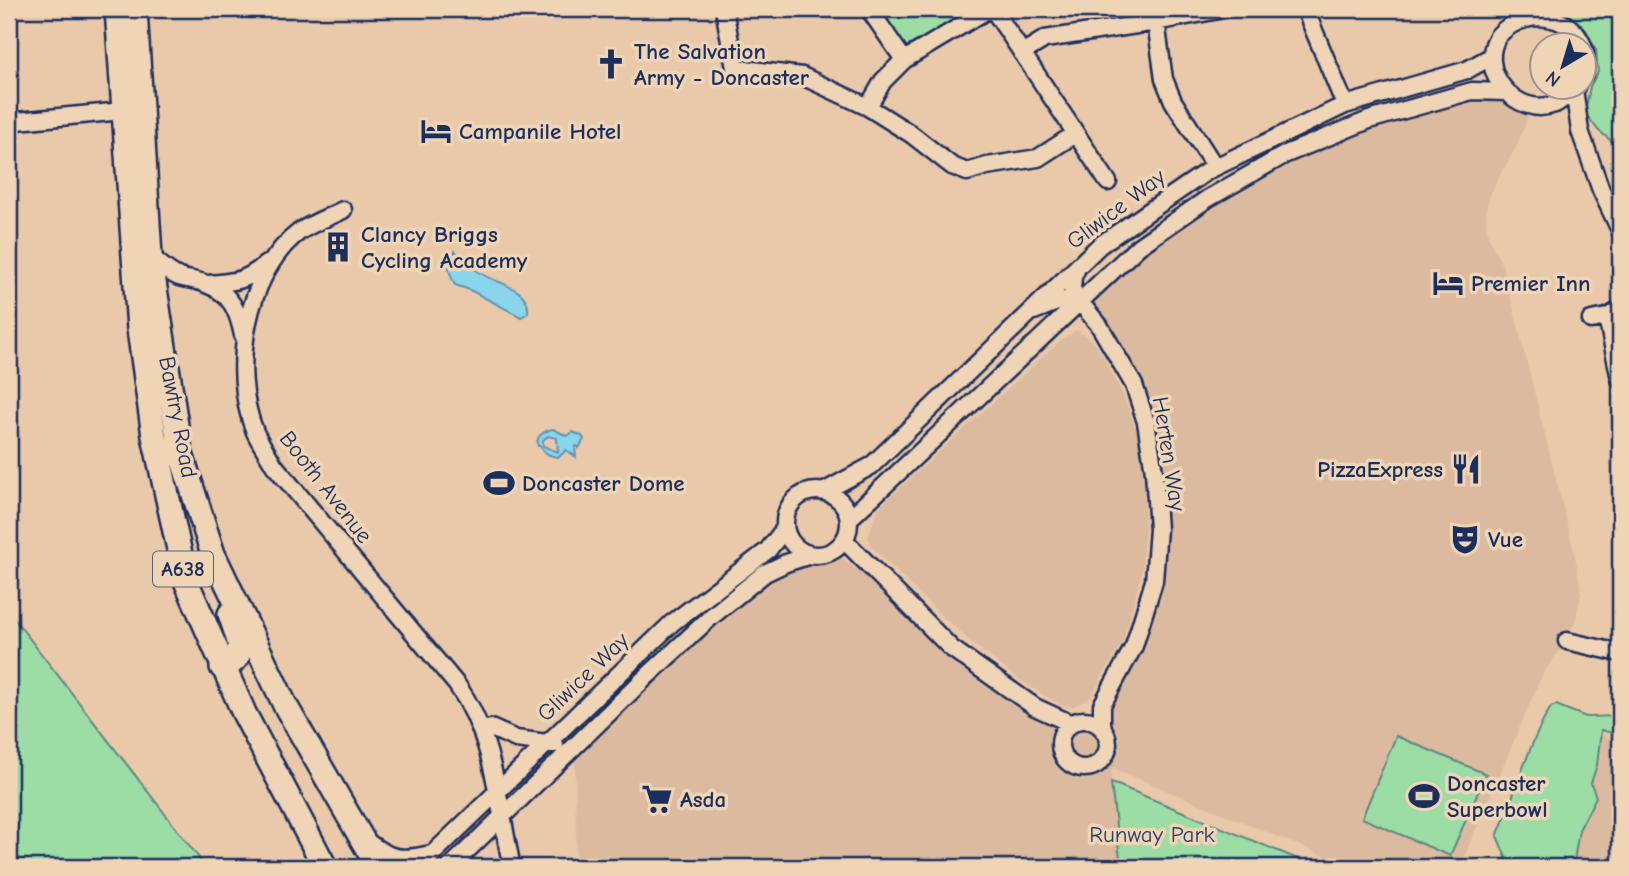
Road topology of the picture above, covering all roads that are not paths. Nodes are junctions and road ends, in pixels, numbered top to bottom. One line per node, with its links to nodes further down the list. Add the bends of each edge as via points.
1 (117, 9): 22 (highway, Bawtry Road / A638)
2 (135, 9): 32 (highway, Bawtry Road / A638)
3 (724, 9): 21 (street, via 735,68 802,76)
4 (869, 9): 15 (street)
5 (991, 9): 13 (street); 15 (street)
6 (1224, 9): 10 (street)
7 (1305, 9): 19 (street)
8 (1507, 9): 11 (street)
9 (1553, 11): 11 (street, via 1519,15); 12 (street)
10 (1156, 22): 13 (street, via 1045,39); 26 (street, via 1164,79)
11 (1503, 29): 14 (street)
12 (1576, 32)
13 (1022, 53): 25 (street)
14 (1492, 55): 16 (street, via 1496,78); 19 (street, Gliwice Way, via 1467,70)
15 (904, 60): 21 (street, via 883,81)
16 (1505, 92): 20 (street, via 1533,105); 35 (street, Gliwice Way, via 1472,91 1369,120 1286,154 1207,199 1139,246)
17 (1558, 102): 20 (street)
18 (1577, 102): 24 (street)
19 (1345, 105): 26 (street, Gliwice Way)
20 (1552, 105): 24 (street)
21 (867, 107): 25 (street, via 967,172 1038,158)
22 (123, 111): 23 (street); 30 (highway, Bawtry Road / A638)
23 (9, 125)
24 (1580, 131): 29 (street)
25 (1075, 134): 27 (street)
26 (1215, 167): 33 (street, Gliwice Way)
27 (1108, 181)
28 (342, 210): 31 (street, Booth Avenue, via 299,232)
29 (1620, 230)
30 (131, 242): 32 (street); 48 (highway, Bawtry Road / A638, via 157,450 186,581)
31 (278, 253): 34 (street, via 241,281); 38 (street, Booth Avenue, via 260,280)
32 (150, 256): 34 (street, via 179,277); 44 (highway, Bawtry Road / A638, via 180,451)
33 (1079, 264): 35 (street, via 1072,289); 36 (street, Gliwice Way)
34 (207, 284): 38 (street, via 225,293 238,311)
35 (1079, 301): 36 (street, via 1062,300); 41 (street, Gliwice Way); 49 (street, Herten Way, via 1135,385 1154,472 1158,529 1154,580 1139,633)
36 (1025, 315): 40 (street, Gliwice Way, via 871,466)
37 (1606, 316): 39 (street)
38 (244, 341): 52 (street, Booth Avenue, via 249,409 274,465 457,685)
39 (1620, 379)
40 (825, 491): 41 (street, via 846,507); 42 (street, via 796,498 789,506)
41 (849, 518): 43 (street)
42 (785, 528): 45 (street, via 796,547); 54 (street, Gliwice Way, via 768,550 672,623)
43 (845, 541): 45 (street, via 834,551); 50 (street, via 951,648)
44 (213, 554): 48 (highway, via 241,651 232,664); 59 (highway, Bawtry Road / A638, via 285,705)
45 (811, 555): 56 (street, Gliwice Way, via 765,573 693,633)
46 (1567, 641): 47 (street)
47 (1620, 653)
48 (222, 667): 61 (highway, Bawtry Road / A638)
49 (1102, 705): 51 (street, Herten Way); 53 (street)
50 (1035, 707): 51 (street); 55 (street)
51 (1076, 723): 53 (street, via 1095,724); 55 (street)
52 (482, 730): 54 (street, via 491,728 516,739); 57 (street, Booth Avenue)
53 (1104, 732): 55 (street, via 1106,755 1090,767 1069,762)
54 (547, 743): 56 (street); 57 (street, Gliwice Way)
55 (1060, 743)
56 (575, 746): 58 (street, Gliwice Way)
57 (498, 792): 58 (street, Booth Avenue); 60 (street, Gliwice Way)
58 (502, 819): 64 (street, Gliwice Way); 65 (street, Booth Avenue)
59 (361, 836): 60 (street, via 397,859); 62 (highway, Bawtry Road / A638)
60 (432, 854): 63 (street, Gliwice Way)
61 (325, 867)
62 (379, 867)
63 (419, 867)
64 (450, 867)
65 (512, 867)

